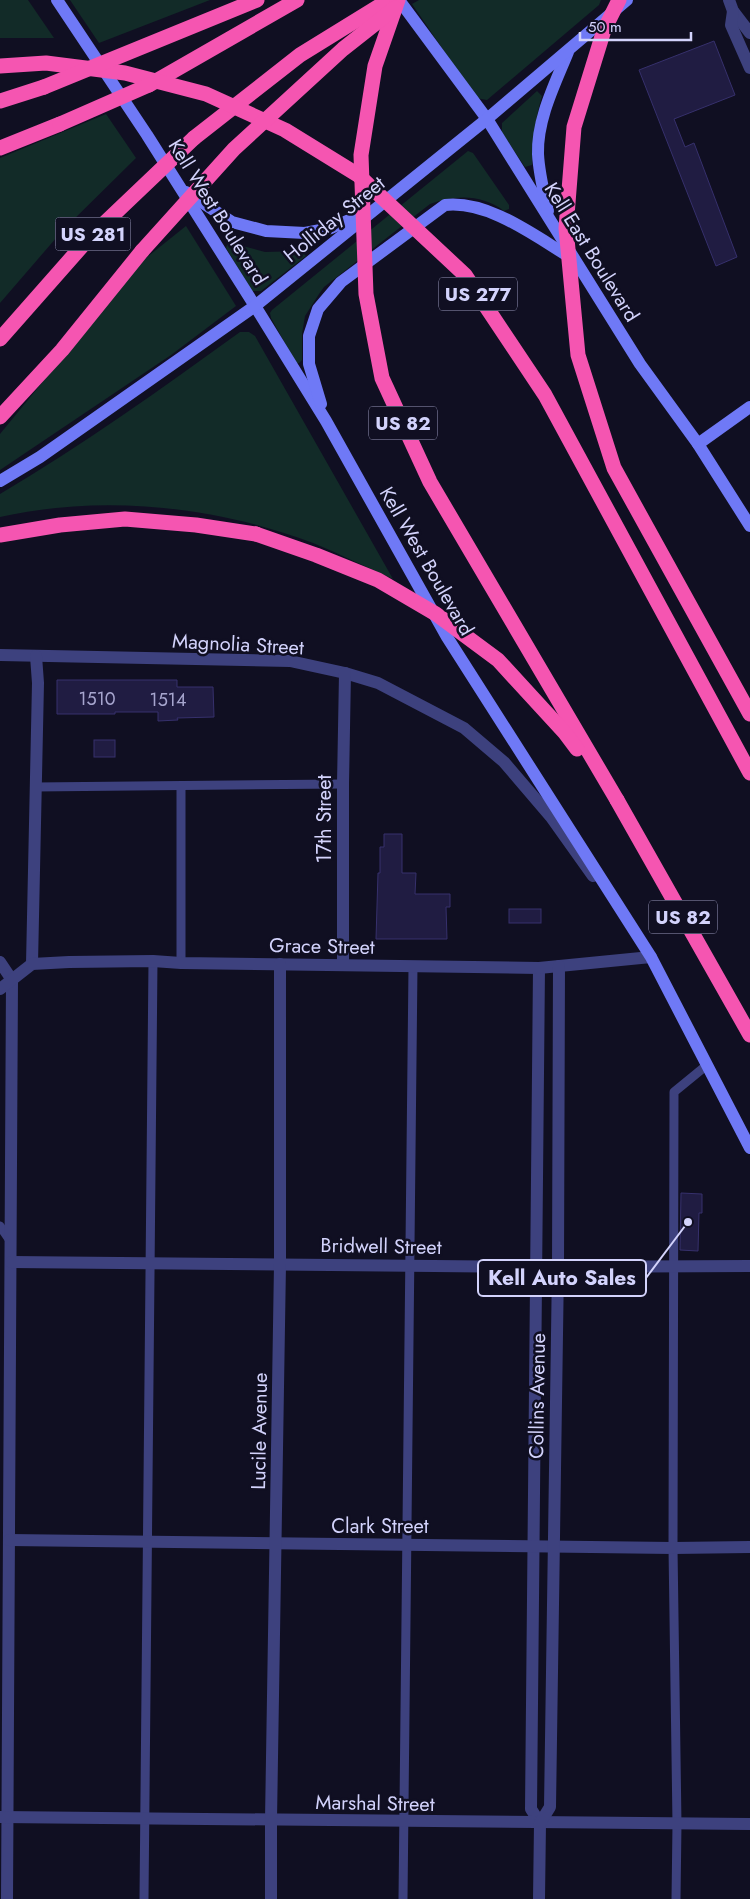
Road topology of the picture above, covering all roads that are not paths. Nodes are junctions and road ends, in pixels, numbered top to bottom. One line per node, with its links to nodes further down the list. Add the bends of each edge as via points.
1 (57, 0): 17 (main road, Kell West Boulevard)
2 (257, 0): 14 (highway, bridge, via 44,87)
3 (297, 0): 16 (highway, bridge, via 148,85)
4 (389, 0): 22 (highway, US 281, bridge, via 300,55 194,138 90,237)
5 (398, 0): 15 (main road, Kell East Boulevard); 38 (highway, US 82, bridge, via 376,66 361,155 366,294 382,378 430,482)
6 (405, 0): 24 (highway, bridge, via 343,49 234,149 142,251 62,350)
7 (619, 0): 33 (highway, bridge, via 604,30 574,127 566,228 578,355 614,468)
8 (627, 0): 11 (main road, Holliday Street)
9 (731, 5): 10 (street); 13 (street, via 731,25)
10 (750, 33)
11 (569, 49): 15 (main road, Holliday Street); 19 (main road, via 550,95 538,153)
12 (0, 66): 34 (highway, US 277, bridge, via 46,63 125,73 206,94 285,130 358,175 465,275 545,395)
13 (750, 68)
14 (0, 101)
15 (487, 119): 18 (main road, Holliday Street); 19 (main road, Kell East Boulevard)
16 (0, 148)
17 (182, 190): 18 (main road, via 232,222 266,231 305,233 331,228); 21 (main road, Kell West Boulevard)
18 (380, 206): 21 (main road, Holliday Street)
19 (549, 218): 20 (main road, Kell East Boulevard)
20 (575, 260): 25 (main road, via 488,210 445,205 341,282 318,308 309,336 309,364); 26 (main road, Kell East Boulevard, via 640,364)
21 (255, 306): 25 (main road, Kell West Boulevard); 27 (main road, Holliday Street)
22 (0, 339)
23 (750, 407): 26 (main road)
24 (0, 417)
25 (326, 421): 39 (main road, Kell West Boulevard, via 447,637)
26 (698, 444): 28 (main road, Kell East Boulevard)
27 (0, 482)
28 (750, 526)
29 (0, 535): 38 (highway, bridge, via 124,519 196,525 256,534 378,580 436,614 498,660 564,732)
30 (0, 655): 31 (street, Magnolia Street)
31 (36, 656): 32 (street, Magnolia Street, via 290,661); 37 (street)
32 (345, 673): 35 (street, 17th Street); 39 (street, Magnolia Street, via 378,683 464,728 504,762 551,817)
33 (750, 714)
34 (750, 773)
35 (343, 784): 36 (lane); 45 (street, 17th Street)
36 (181, 786): 37 (lane); 43 (lane)
37 (36, 787): 42 (street)
38 (617, 800): 51 (highway, US 82)
39 (651, 958): 47 (street, Grace Street); 52 (main road, Kell West Boulevard)
40 (153, 961): 42 (street, Grace Street); 43 (street, Grace Street); 57 (lane)
41 (0, 962): 49 (street)
42 (32, 964): 49 (street)
43 (181, 964): 44 (street, Grace Street)
44 (280, 964): 45 (street, Grace Street); 58 (street, Lucile Avenue)
45 (343, 964): 46 (street, Grace Street)
46 (413, 966): 48 (street, Grace Street); 59 (lane)
47 (559, 966): 48 (street, Grace Street); 63 (street, Collins Avenue)
48 (539, 968): 62 (street, Collins Avenue)
49 (12, 980): 50 (street); 55 (street)
50 (0, 989)
51 (750, 1035)
52 (707, 1064): 53 (main road, Kell West Boulevard); 60 (lane, via 674,1092)
53 (750, 1148)
54 (0, 1226): 55 (lane)
55 (11, 1242): 56 (street)
56 (11, 1262): 57 (street, Bridwell Street); 64 (street)
57 (150, 1263): 58 (street, Bridwell Street); 66 (lane)
58 (280, 1264): 59 (street, Bridwell Street); 67 (street, Lucile Avenue)
59 (409, 1266): 62 (street, Bridwell Street); 68 (lane)
60 (674, 1266): 61 (street, Bridwell Street); 63 (street, Bridwell Street); 72 (lane)
61 (750, 1266)
62 (536, 1267): 63 (street, Bridwell Street); 69 (street, Collins Avenue)
63 (558, 1267): 70 (street, Collins Avenue)
64 (5, 1484): 65 (street)
65 (9, 1540): 66 (street, Clark Street); 73 (street)
66 (147, 1542): 67 (street, Clark Street); 75 (lane)
67 (276, 1544): 68 (street, Clark Street); 76 (street, Lucile Avenue)
68 (407, 1545): 69 (street, Clark Street); 77 (lane)
69 (533, 1546): 70 (street, Clark Street); 78 (street, Collins Avenue, via 531,1809)
70 (554, 1546): 72 (street, Clark Street); 78 (street, Collins Avenue, via 550,1807)
71 (750, 1547): 72 (street, Clark Street)
72 (673, 1548): 79 (lane)
73 (4, 1565): 74 (street)
74 (4, 1817): 75 (street, Marshal Street); 81 (street)
75 (145, 1819): 76 (street, Marshal Street); 82 (lane)
76 (271, 1820): 77 (street, Marshal Street); 83 (street, Lucile Avenue)
77 (404, 1822): 78 (street, Marshal Street); 84 (lane)
78 (540, 1823): 79 (street, Marshal Street); 85 (street, Collins Avenue)
79 (677, 1824): 80 (street, Marshal Street); 86 (lane)
80 (750, 1824)
81 (7, 1899)
82 (144, 1899)
83 (271, 1899)
84 (403, 1899)
85 (539, 1899)
86 (676, 1899)

